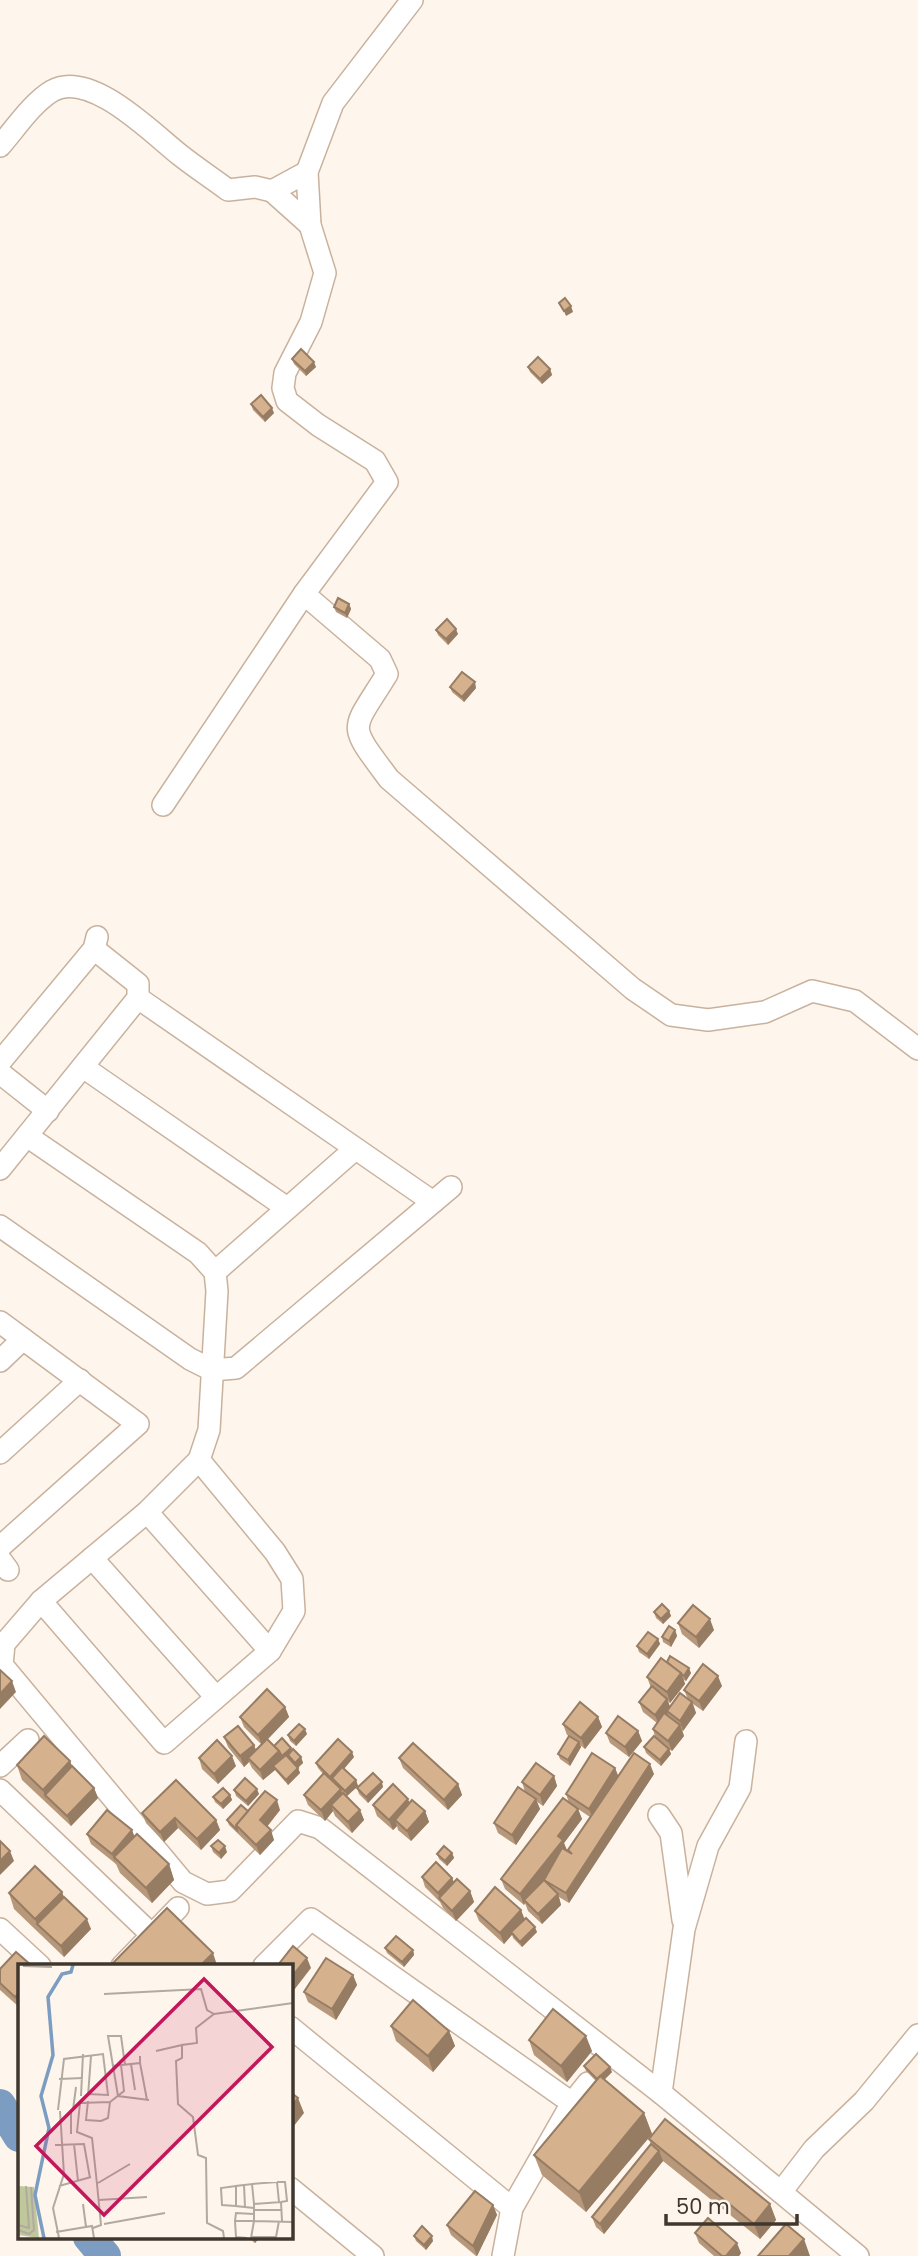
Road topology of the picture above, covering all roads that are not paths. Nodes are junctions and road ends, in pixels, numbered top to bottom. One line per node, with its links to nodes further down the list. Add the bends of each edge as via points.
1 (412, 0): 3 (street, via 333,103)
2 (0, 146): 4 (street, via 53,90 67,86 87,89 113,101 228,190 255,187)
3 (307, 172): 4 (street); 5 (street)
4 (272, 191): 5 (street)
5 (310, 225): 6 (street, via 325,273 312,322 285,373 283,388 287,401 375,461 387,482)
6 (304, 594): 7 (street); 9 (street, via 380,659 387,674 359,714 358,727 362,742 389,779 633,989 671,1015 708,1020 765,1012 811,991 855,1001)
7 (163, 805)
8 (138, 998): 10 (street, via 138,984 95,942); 11 (street); 15 (street)
9 (918, 1049)
10 (0, 1062)
11 (83, 1067): 13 (street); 19 (street)
12 (0, 1073): 13 (street)
13 (48, 1111): 14 (street)
14 (27, 1136): 16 (street); 21 (street, via 198,1253)
15 (355, 1149): 18 (street); 19 (street)
16 (0, 1169)
17 (451, 1187): 18 (street)
18 (433, 1202): 25 (street, via 236,1367)
19 (287, 1208): 21 (street)
20 (0, 1226): 25 (street)
21 (215, 1272): 25 (street)
22 (0, 1322): 23 (street)
23 (23, 1339): 24 (street); 26 (street)
24 (0, 1361)
25 (212, 1370): 28 (street, via 209,1430)
26 (80, 1380): 27 (street); 30 (street, via 138,1424)
27 (0, 1453)
28 (199, 1460): 29 (street); 33 (street, via 292,1579 294,1611)
29 (147, 1512): 31 (street); 33 (street)
30 (0, 1548)
31 (92, 1558): 32 (street); 34 (street)
32 (41, 1601): 34 (street, via 164,1743); 50 (street, via 4,1644 2,1665 183,1882 207,1894 230,1891 298,1821 320,1828)
33 (270, 1651): 34 (street)
34 (215, 1696)
35 (28, 1740): 37 (street)
36 (746, 1741): 42 (street, via 740,1788 708,1846)
37 (2, 1760)
38 (0, 1790): 43 (street)
39 (659, 1815): 42 (street, via 671,1833)
40 (178, 1908): 43 (street)
41 (0, 1929): 44 (street)
42 (684, 1929): 50 (street)
43 (151, 1934): 45 (street)
44 (39, 1964)
45 (123, 1964)
46 (265, 1964): 51 (street, via 311,1919)
47 (292, 2029): 54 (street)
48 (918, 2035): 53 (street)
49 (588, 2083): 51 (street)
50 (661, 2093): 53 (street)
51 (572, 2103): 54 (street)
52 (292, 2190): 55 (street)
53 (781, 2192): 57 (street)
54 (512, 2208): 56 (street)
55 (373, 2256)
56 (503, 2256)
57 (858, 2256)

